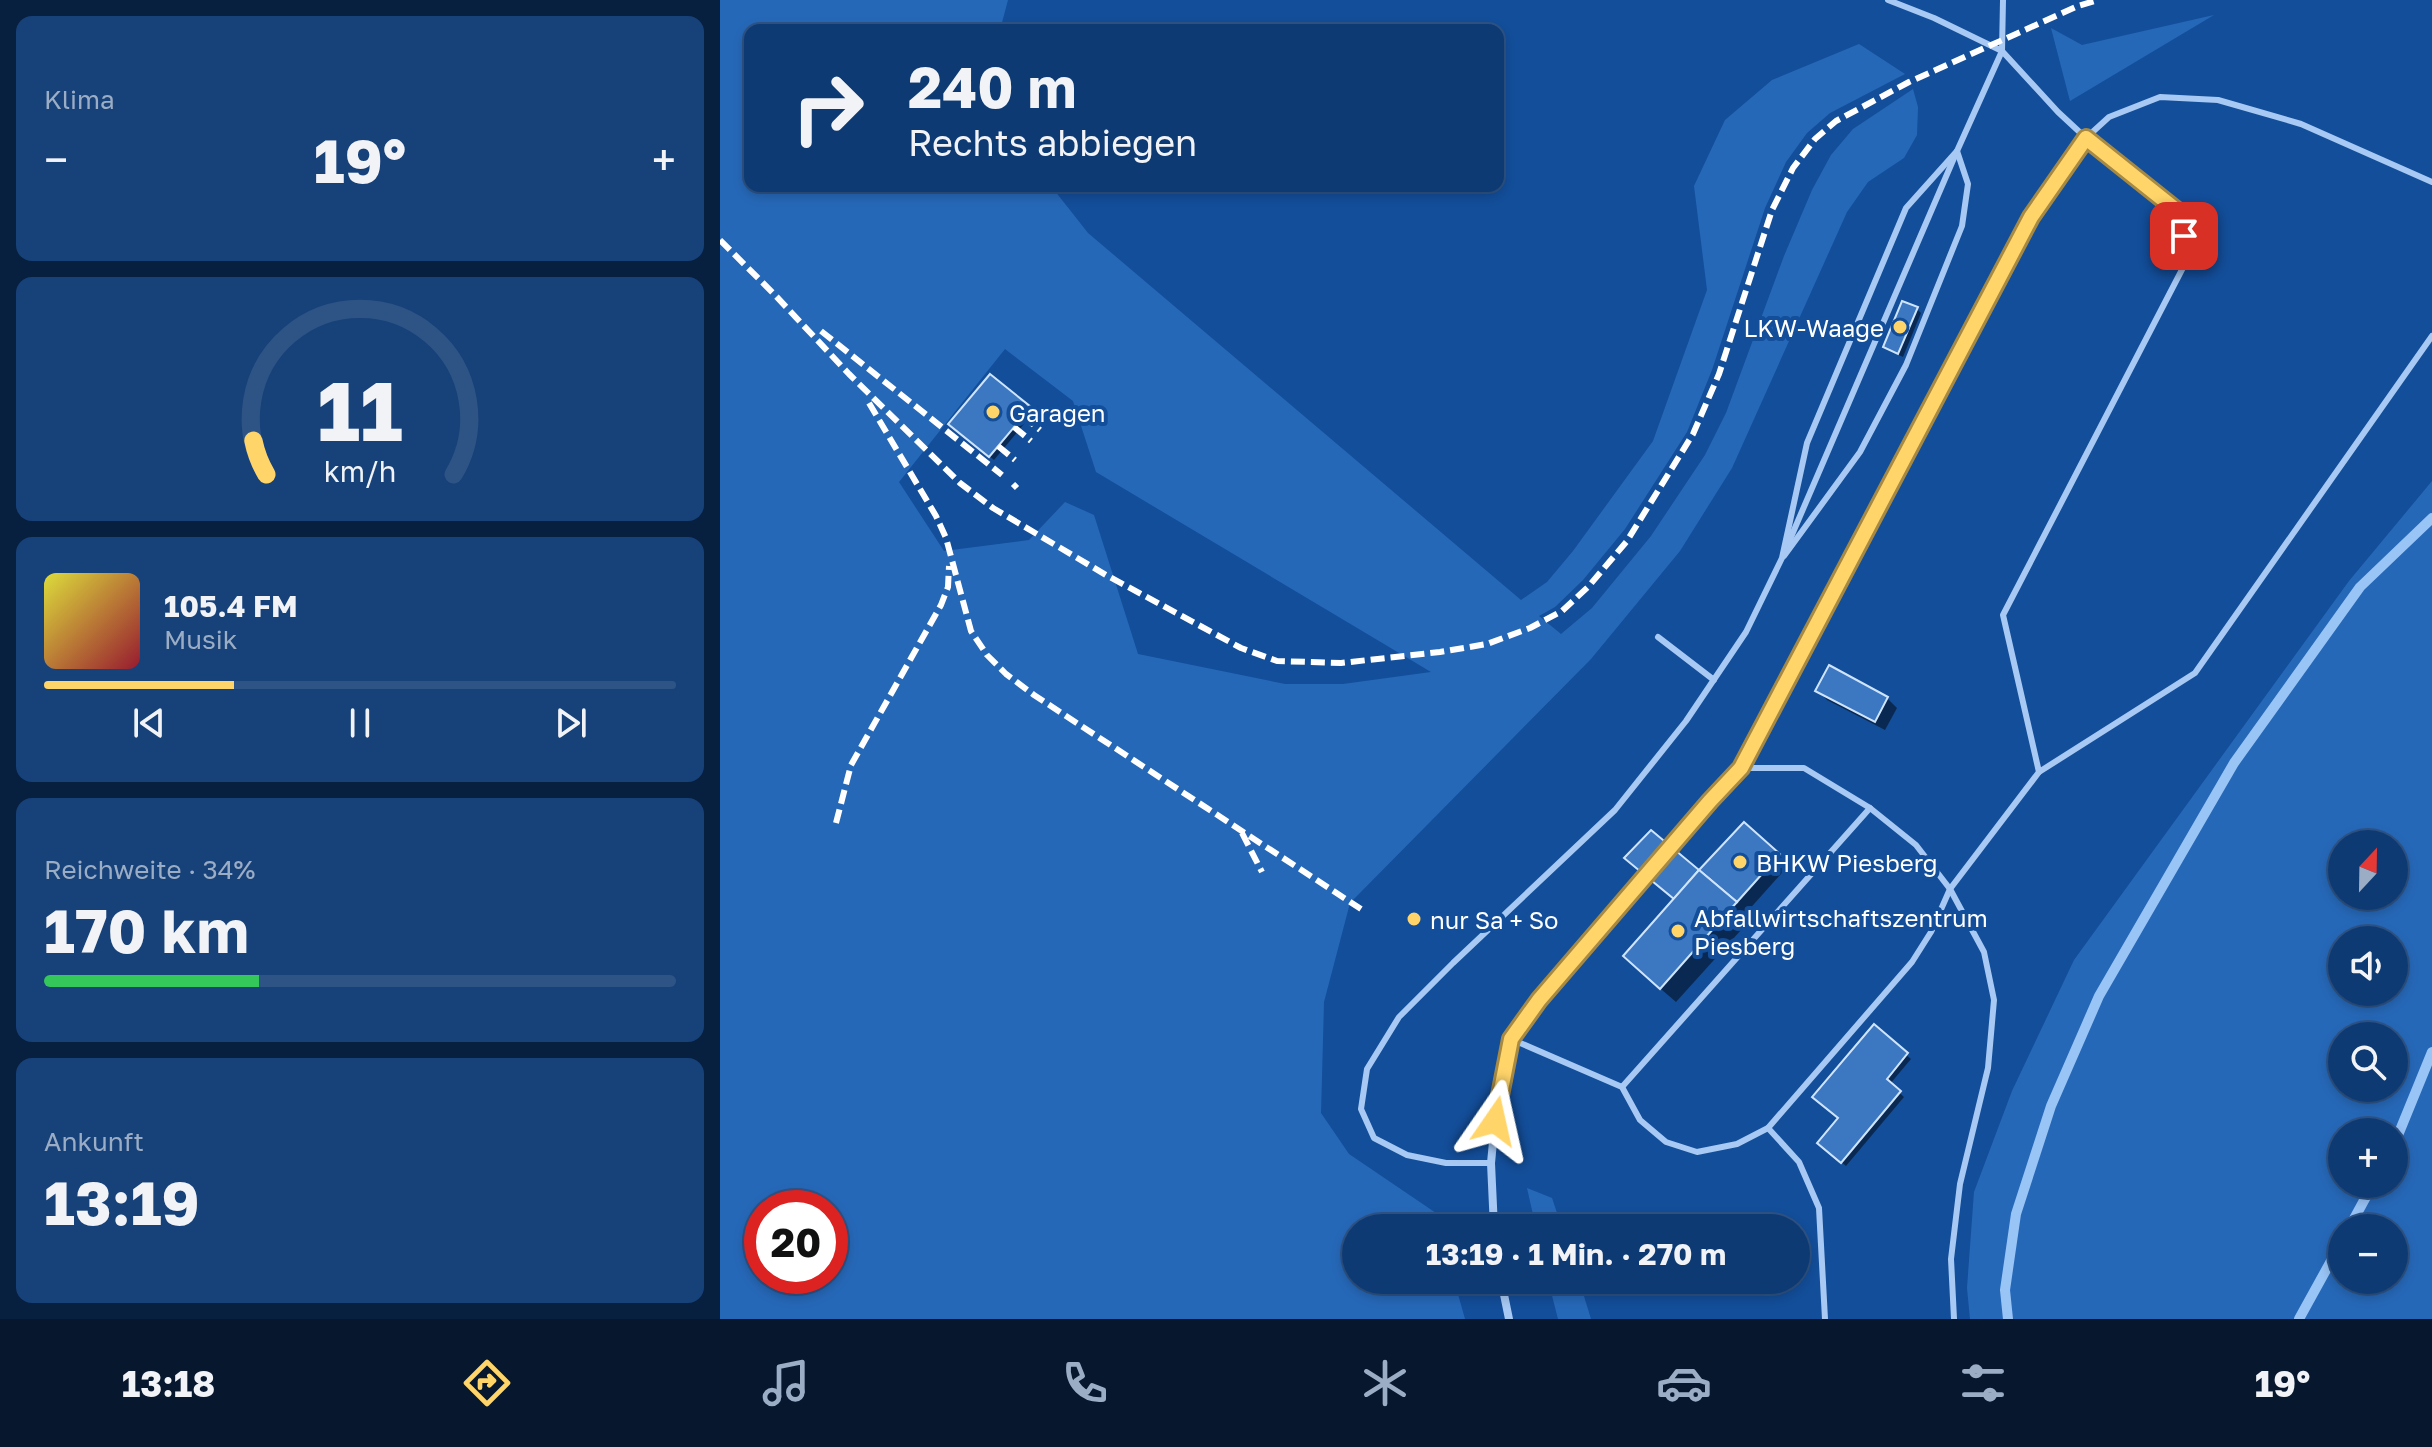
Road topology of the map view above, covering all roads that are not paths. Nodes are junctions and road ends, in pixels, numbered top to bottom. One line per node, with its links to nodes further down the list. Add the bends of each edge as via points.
1 (1888, 0): 3 (lane)
2 (2003, 0): 3 (lane)
3 (2002, 51): 4 (lane); 5 (lane)
4 (2086, 138): 6 (lane, via 2109,117 2160,97 2218,100 2301,124); 11 (lane, via 2031,217); 12 (lane, via 2180,213 2188,258 2003,615)
5 (1957, 151): 8 (lane); 8 (lane, via 1906,208 1861,311 1807,443); 8 (lane, via 1968,184 1962,226 1906,365 1860,452)
6 (2432, 182)
7 (2432, 336): 12 (lane, via 2195,673)
8 (1782, 558): 10 (lane, via 1746,632)
9 (1658, 637): 10 (lane)
10 (1714, 680): 19 (lane, via 1615,810 1399,1017 1367,1069 1361,1109 1374,1138 1407,1155 1446,1163)
11 (1741, 768): 13 (lane, via 1804,768); 15 (lane, via 1549,988)
12 (2039, 772): 14 (lane)
13 (1870, 808): 14 (lane, via 1916,845); 16 (lane)
14 (1950, 889): 18 (lane, via 1912,962); 24 (lane, via 1984,952 1994,1000 1988,1068 1960,1184 1951,1259)
15 (1511, 1039): 16 (lane); 17 (lane)
16 (1622, 1087): 18 (lane, via 1640,1120 1666,1142 1697,1152 1737,1144)
17 (1495, 1121): 19 (street)
18 (1768, 1128): 23 (lane, via 1799,1162 1819,1208)
19 (1491, 1163): 20 (street)
20 (1493, 1214)
21 (1504, 1294): 22 (street)
22 (1509, 1319)
23 (1825, 1319)
24 (1954, 1319)

